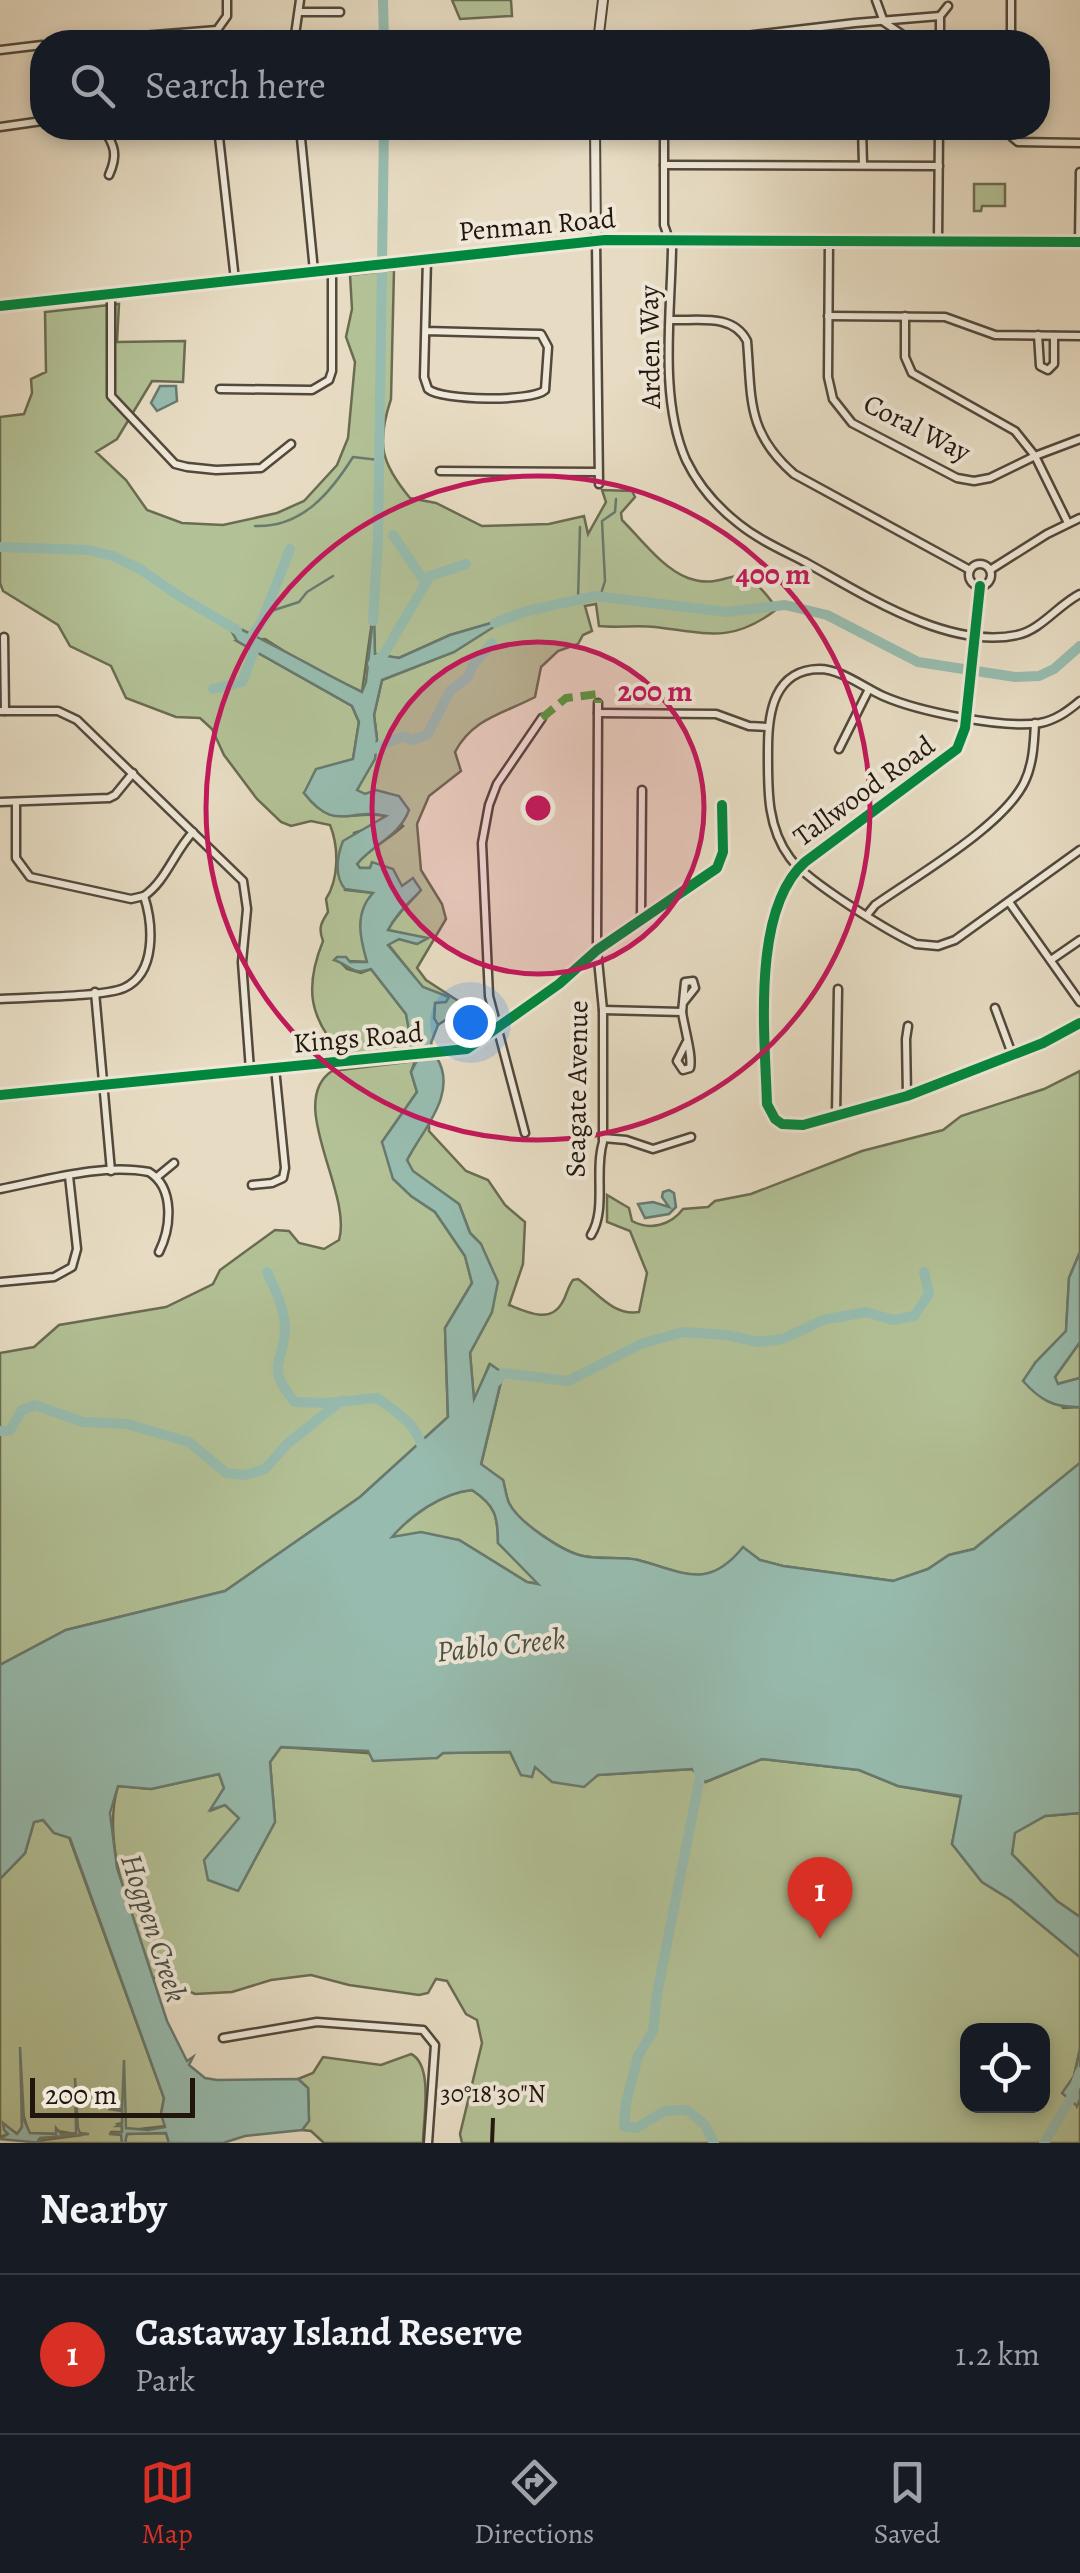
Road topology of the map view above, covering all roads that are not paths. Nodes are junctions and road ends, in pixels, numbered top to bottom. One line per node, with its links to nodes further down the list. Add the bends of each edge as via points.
1 (227, 0): 11 (street, via 227,16)
2 (300, 0): 7 (street)
3 (603, 0): 13 (street)
4 (876, 0): 10 (street)
5 (1011, 0): 17 (street)
6 (948, 6): 9 (street)
7 (300, 12): 8 (street); 12 (street)
8 (340, 12)
9 (940, 16): 10 (street); 16 (street)
10 (884, 22): 14 (street); 15 (street)
11 (217, 30)
12 (296, 30)
13 (600, 30)
14 (799, 30)
15 (896, 30)
16 (940, 30)
17 (1010, 30)
18 (30, 46): 19 (street)
19 (0, 50)
20 (30, 123): 21 (street)
21 (0, 127)
22 (110, 140): 35 (street, via 116,149)
23 (219, 140): 44 (street)
24 (301, 140): 43 (street)
25 (596, 140): 37 (street)
26 (664, 140): 31 (street, Arden Way)
27 (862, 140): 32 (street)
28 (939, 140): 33 (street)
29 (1016, 140): 30 (street)
30 (1080, 144)
31 (664, 164): 32 (street); 36 (street, Arden Way)
32 (863, 165): 33 (street)
33 (939, 166): 39 (street)
34 (1080, 172): 40 (street)
35 (108, 176)
36 (669, 239): 37 (street, Penman Road); 38 (street, Penman Road); 49 (street, Arden Way)
37 (596, 240): 41 (street, Penman Road); 59 (street)
38 (828, 240): 39 (street, Penman Road); 47 (street, Coral Way)
39 (938, 241): 40 (street, Penman Road)
40 (1080, 242)
41 (428, 258): 42 (street, Penman Road); 50 (street)
42 (332, 269): 43 (street, Penman Road); 54 (street, via 329,380 312,390)
43 (314, 271): 44 (street, Penman Road)
44 (235, 280): 45 (street, Penman Road)
45 (110, 293): 46 (street, Penman Road); 56 (street, via 112,396 175,464 261,468)
46 (0, 306)
47 (828, 316): 48 (street); 57 (street, Coral Way, via 830,391 859,428 966,480 990,478)
48 (905, 316): 51 (street, via 953,318 995,335); 57 (street, via 905,357 912,372 1006,424)
49 (671, 320): 63 (street, via 726,321 739,328 747,340 754,418 767,445 794,474); 67 (street, Arden Way, via 674,422 686,460 714,501 753,535 914,618)
50 (426, 331): 50 (street, via 544,336 543,394 444,397 428,389)
51 (1038, 336): 52 (street); 52 (street, via 1038,362 1048,370)
52 (1054, 336): 53 (street)
53 (1080, 336)
54 (220, 388)
55 (1080, 439): 57 (street, Coral Way)
56 (292, 444)
57 (1035, 456): 62 (street)
58 (440, 471): 59 (street)
59 (598, 472): 60 (street)
60 (598, 484)
61 (1080, 518): 62 (street)
62 (1068, 523): 64 (street)
63 (970, 570): 64 (street, via 982,564); 65 (street, via 970,580)
64 (990, 570): 65 (street)
65 (980, 586): 67 (street, Tallwood Road)
66 (1080, 594): 67 (street, Arden Way, via 1025,633)
67 (975, 635): 74 (street, Tallwood Road)
68 (4, 637): 72 (street)
69 (869, 690): 74 (street, via 917,709); 77 (street, via 826,670 806,671 777,693); 78 (street)
70 (1080, 701): 76 (street)
71 (598, 702): 73 (street, Seagate Avenue)
72 (2, 711): 79 (street, via 68,715)
73 (598, 713): 77 (street, via 716,714); 92 (street, Seagate Avenue)
74 (966, 717): 76 (street); 86 (street, Tallwood Road, via 952,755)
75 (542, 718): 102 (street, via 503,773 484,825 485,956)
76 (1035, 723): 89 (street, via 1030,770 1011,802)
77 (768, 727): 86 (street, via 770,818)
78 (840, 749)
79 (133, 773): 82 (street, via 109,798); 84 (street)
80 (642, 790): 90 (street)
81 (0, 802): 82 (street)
82 (16, 802): 87 (street, via 16,858 30,877)
83 (722, 805): 90 (street, Kings Road, via 721,863)
84 (193, 832): 87 (street); 106 (street, via 243,881)
85 (1080, 850): 88 (street)
86 (798, 868): 89 (street); 110 (street, Tallwood Road, via 786,884 769,946 767,1104 774,1119 789,1126)
87 (144, 896): 95 (street, via 150,938 144,968 126,987)
88 (1009, 902): 89 (street, via 938,946 906,940); 93 (street)
89 (867, 914)
90 (642, 920): 92 (street, Kings Road)
91 (1080, 940): 93 (street)
92 (597, 950): 99 (street, Seagate Avenue); 102 (street, Kings Road)
93 (1051, 960): 97 (street)
94 (838, 989): 110 (street)
95 (95, 992): 96 (street); 107 (street)
96 (0, 998)
97 (1080, 1002)
98 (996, 1008): 104 (street)
99 (603, 1010): 103 (street, via 683,1007); 113 (street, Seagate Avenue)
100 (1080, 1023): 104 (street, Tallwood Road)
101 (908, 1026): 109 (street)
102 (497, 1029): 105 (street, Kings Road, via 467,1049); 111 (street)
103 (686, 1044)
104 (1012, 1054): 109 (street, Tallwood Road)
105 (275, 1068): 106 (street, Kings Road); 118 (street, via 284,1178)
106 (250, 1070): 107 (street, Kings Road)
107 (103, 1084): 108 (street, Kings Road); 115 (street)
108 (0, 1094)
109 (907, 1096): 110 (street, Tallwood Road)
110 (836, 1116)
111 (525, 1134)
112 (691, 1137): 113 (street, via 654,1149)
113 (603, 1138): 120 (street, Seagate Avenue, via 598,1223)
114 (174, 1163): 117 (street)
115 (110, 1171): 116 (street); 117 (street)
116 (69, 1176): 119 (street); 122 (street, via 77,1249 72,1267 60,1275)
117 (157, 1177): 121 (street, via 168,1209)
118 (252, 1185)
119 (0, 1189)
120 (590, 1235)
121 (159, 1252)
122 (0, 1282)
123 (223, 2038): 124 (street, via 317,2022 423,2030 434,2046)
124 (428, 2143)

